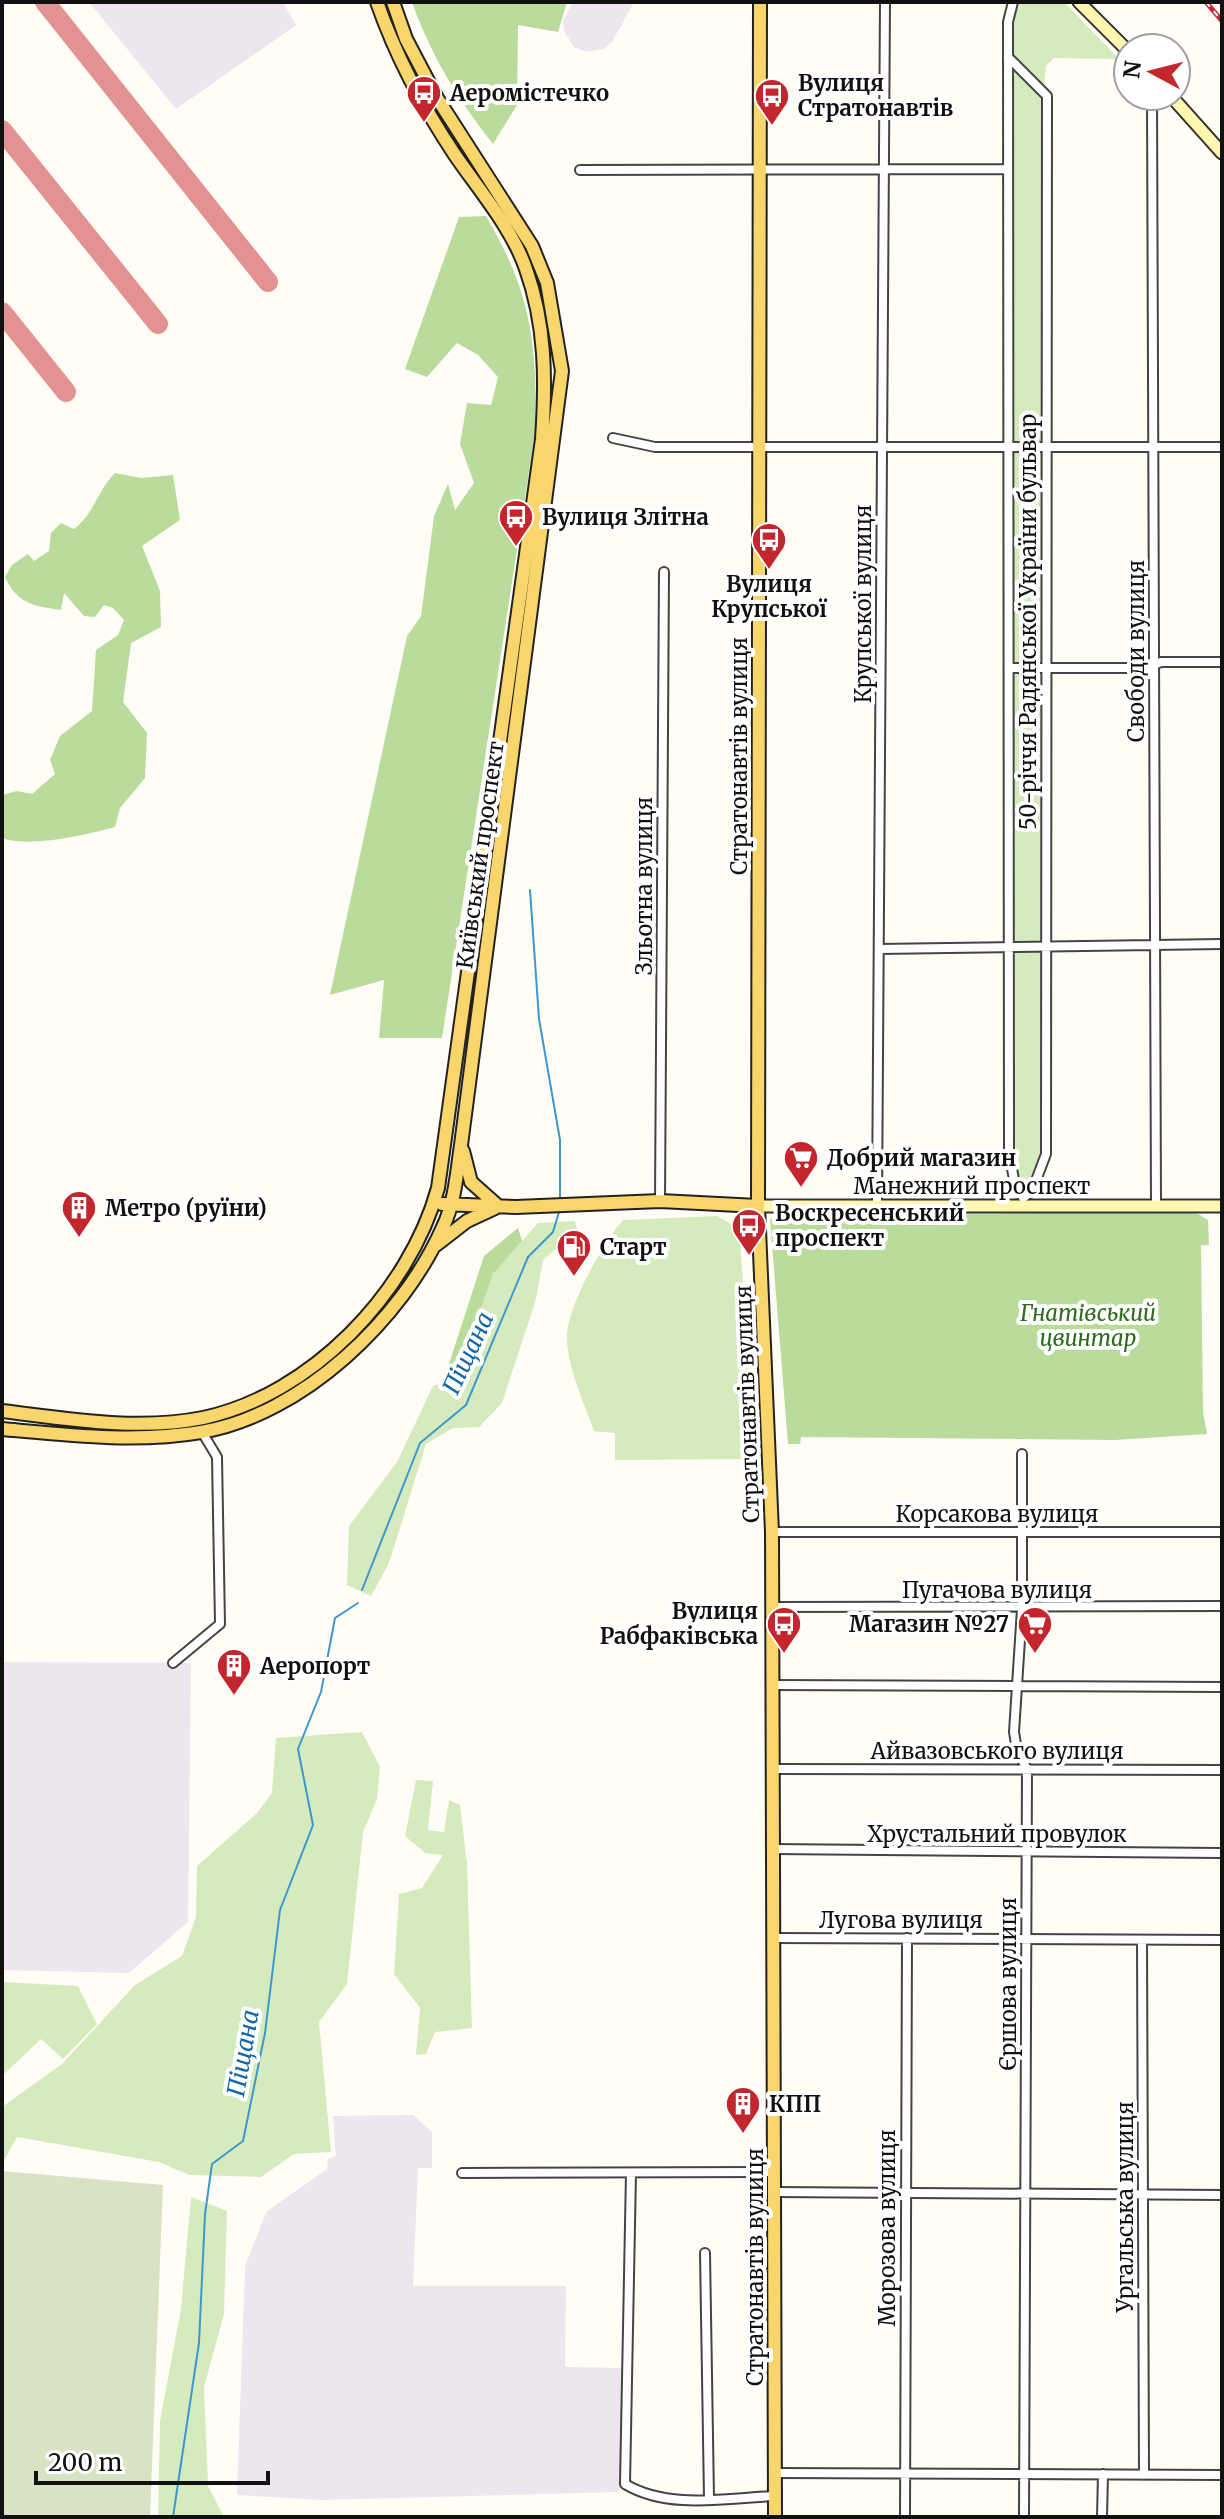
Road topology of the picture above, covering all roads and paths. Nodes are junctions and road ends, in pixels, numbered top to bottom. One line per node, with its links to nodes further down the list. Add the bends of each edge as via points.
1 (377, 2): 12 (main road, Київський проспект, via 391,44)
2 (393, 2): 11 (main road, Київський проспект, via 406,39)
3 (760, 2): 18 (main road, Стратонавтів вулиця)
4 (885, 2): 17 (street, Крупської вулиця)
5 (1013, 2): 8 (street, 50-річчя Радянської України бульвар)
6 (1079, 2): 7 (street)
7 (1112, 35)
8 (1008, 57): 15 (street, 50-річчя Радянської України бульвар); 25 (street, 50-річчя Радянської України бульвар, via 1047,96)
9 (1152, 112): 21 (street, Свободи вулиця)
10 (1185, 112): 13 (street)
11 (462, 135): 12 (main road); 14 (main road, Київський проспект)
12 (448, 144): 19 (main road, Київський проспект)
13 (1222, 153)
14 (479, 160): 19 (main road); 37 (main road, Київський проспект, via 541,267 562,371)
15 (1008, 169): 17 (street); 24 (street, 50-річчя Радянської України бульвар)
16 (580, 170): 18 (street)
17 (884, 170): 18 (street); 23 (street, Крупської вулиця)
18 (759, 171): 26 (main road, Стратонавтів вулиця)
19 (468, 174): 39 (main road, Київський проспект, via 526,267 541,326 546,380 542,439)
20 (613, 438): 26 (street, via 655,447)
21 (1154, 447): 22 (street); 25 (street); 29 (street, Свободи вулиця)
22 (1222, 447)
23 (882, 448): 24 (street); 26 (street); 35 (street, Крупської вулиця)
24 (1009, 448): 25 (street); 30 (street, 50-річчя Радянської України бульвар)
25 (1047, 448): 31 (street, 50-річчя Радянської України бульвар)
26 (759, 449): 44 (main road, Стратонавтів вулиця)
27 (664, 572): 38 (street, Зльотна вулиця)
28 (1222, 662): 29 (street)
29 (1153, 664): 31 (street); 32 (street, Свободи вулиця)
30 (1009, 668): 31 (street); 36 (street, 50-річчя Радянської України бульвар)
31 (1046, 669): 33 (street, 50-річчя Радянської України бульвар)
32 (1155, 943): 33 (street); 34 (street); 45 (street, Свободи вулиця)
33 (1046, 944): 36 (street); 40 (street, 50-річчя Радянської України бульвар, via 1046,1154)
34 (1222, 944)
35 (879, 949): 36 (street); 42 (street, Крупської вулиця)
36 (1009, 949): 40 (street, 50-річчя Радянської України бульвар, via 1009,1153)
37 (461, 1145): 41 (main road, Київський проспект); 43 (main road, via 471,1182)
38 (660, 1201): 43 (main road, Манежний проспект); 44 (main road, Манежний проспект)
39 (434, 1202): 41 (main road, Манежний проспект); 48 (main road, Київський проспект, via 405,1263)
40 (1023, 1202): 42 (street, Манежний проспект); 45 (street, Манежний проспект)
41 (450, 1205): 43 (main road, Манежний проспект); 47 (main road, Київський проспект)
42 (877, 1205): 44 (street, Манежний проспект)
43 (498, 1206): 47 (main road, via 467,1221)
44 (758, 1206): 54 (main road, Стратонавтів вулиця)
45 (1156, 1206): 46 (street, Манежний проспект)
46 (1222, 1206)
47 (430, 1250): 49 (main road, Київський проспект)
48 (380, 1296): 49 (main road); 50 (main road, Київський проспект, via 357,1328 279,1389 203,1418 116,1424)
49 (394, 1306): 52 (main road, Київський проспект, via 366,1338 290,1398)
50 (2, 1411)
51 (2, 1429): 52 (main road, Київський проспект, via 113,1437)
52 (202, 1432): 60 (street, via 217,1457 220,1624)
53 (1022, 1454): 55 (street, Єршова вулиця)
54 (772, 1532): 55 (street, Корсакова вулиця); 58 (main road, Стратонавтів вулиця)
55 (1023, 1532): 56 (street, Корсакова вулиця); 59 (street, Єршова вулиця)
56 (1222, 1532)
57 (1222, 1606): 59 (street, Пугачова вулиця)
58 (772, 1607): 59 (street, Пугачова вулиця); 61 (main road, Стратонавтів вулиця)
59 (1022, 1609): 62 (street, Єршова вулиця)
60 (173, 1663)
61 (772, 1685): 62 (street); 64 (main road, Стратонавтів вулиця)
62 (1019, 1686): 63 (street); 65 (street, Єршова вулиця, via 1014,1732)
63 (1222, 1687)
64 (773, 1769): 65 (street, Айвазовського вулиця); 67 (main road, Стратонавтів вулиця)
65 (1027, 1769): 66 (street, Айвазовського вулиця); 68 (street, Єршова вулиця)
66 (1222, 1770)
67 (771, 1849): 68 (street, Хрустальний провулок); 70 (main road, Стратонавтів вулиця)
68 (1026, 1852): 69 (street, Хрустальний провулок); 72 (street, Єршова вулиця)
69 (1222, 1853)
70 (772, 1938): 71 (street, Лугова вулиця); 75 (main road, Стратонавтів вулиця)
71 (907, 1938): 72 (street, Лугова вулиця); 79 (street, Морозова вулиця)
72 (1026, 1938): 73 (street, Лугова вулиця); 80 (street, Єршова вулиця)
73 (1142, 1940): 74 (street, Лугова вулиця); 81 (street, Ургальська вулиця)
74 (1222, 1940)
75 (774, 2172): 77 (street); 78 (main road, Стратонавтів вулиця)
76 (462, 2173): 77 (street)
77 (631, 2173): 91 (street, via 625,2484 643,2495)
78 (774, 2192): 79 (street); 84 (main road, Стратонавтів вулиця)
79 (905, 2193): 80 (street); 86 (street, Морозова вулиця)
80 (1026, 2194): 81 (street); 85 (street, Єршова вулиця)
81 (1143, 2195): 82 (street); 88 (street, Ургальська вулиця)
82 (1222, 2195)
83 (705, 2253): 91 (street)
84 (775, 2473): 86 (street); 90 (main road, Стратонавтів вулиця)
85 (1024, 2473): 86 (street); 87 (street); 94 (street, Єршова вулиця)
86 (905, 2474): 93 (street, Морозова вулиця)
87 (1103, 2474): 88 (street); 95 (street)
88 (1144, 2475): 89 (street)
89 (1222, 2475)
90 (775, 2496): 91 (street); 92 (main road, Стратонавтів вулиця)
91 (709, 2498)
92 (775, 2517)
93 (905, 2517)
94 (1024, 2517)
95 (1102, 2517)

